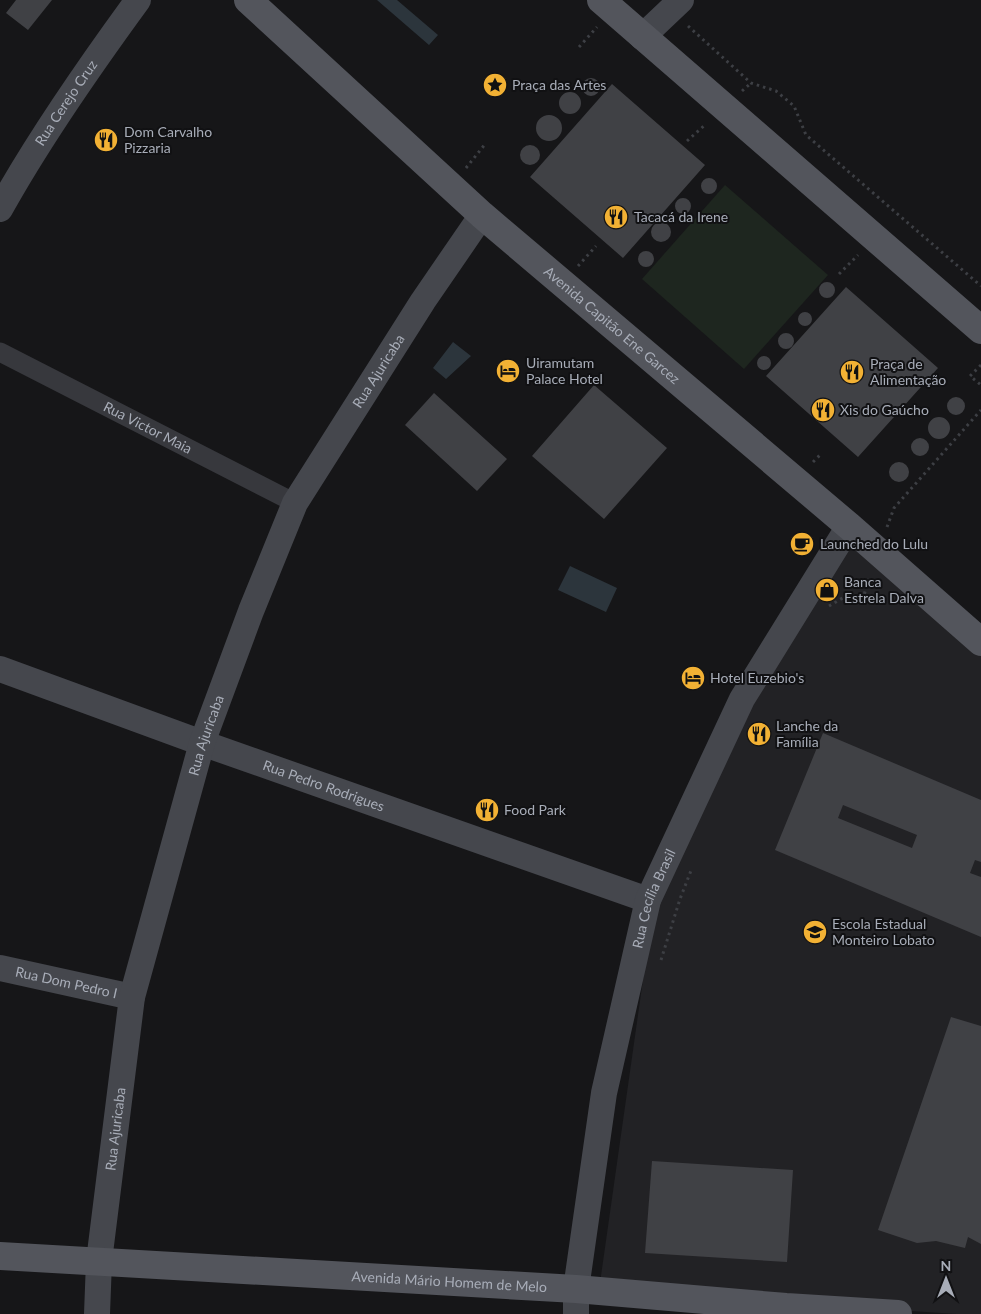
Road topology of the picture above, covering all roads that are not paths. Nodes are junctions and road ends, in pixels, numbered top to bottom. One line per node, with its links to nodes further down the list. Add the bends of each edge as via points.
1 (138, 0): 6 (street, Rua Cerejo Cruz, via 21,171)
2 (248, 0): 7 (main road, Avenida Capitão Ene Garcez)
3 (601, 0): 5 (main road)
4 (676, 5): 5 (street)
5 (642, 37): 8 (main road)
6 (0, 209)
7 (482, 216): 10 (street, Rua Ajuricaba, via 407,325); 11 (main road, Avenida Capitão Ene Garcez)
8 (981, 330)
9 (0, 352): 10 (street, Rua Victor Maia)
10 (295, 503): 14 (street, Rua Ajuricaba)
11 (849, 526): 12 (main road, Avenida Capitão Ene Garcez); 15 (street, Rua Cecília Brasil, via 742,699)
12 (981, 642)
13 (0, 668): 14 (street, Rua Pedro Rodrigues)
14 (202, 743): 15 (street, Rua Pedro Rodrigues); 17 (street, Rua Ajuricaba)
15 (648, 900): 20 (street, Rua Cecília Brasil, via 604,1093)
16 (0, 968): 17 (street, Rua Dom Pedro I)
17 (132, 997): 19 (street, Rua Ajuricaba)
18 (0, 1256): 19 (main road, Avenida Mário Homem de Melo)
19 (99, 1261): 20 (main road, Avenida Mário Homem de Melo); 21 (street, Rua Ajuricaba)
20 (576, 1301): 22 (main road, Avenida Mário Homem de Melo, via 776,1306)
21 (97, 1314)
22 (898, 1314)

